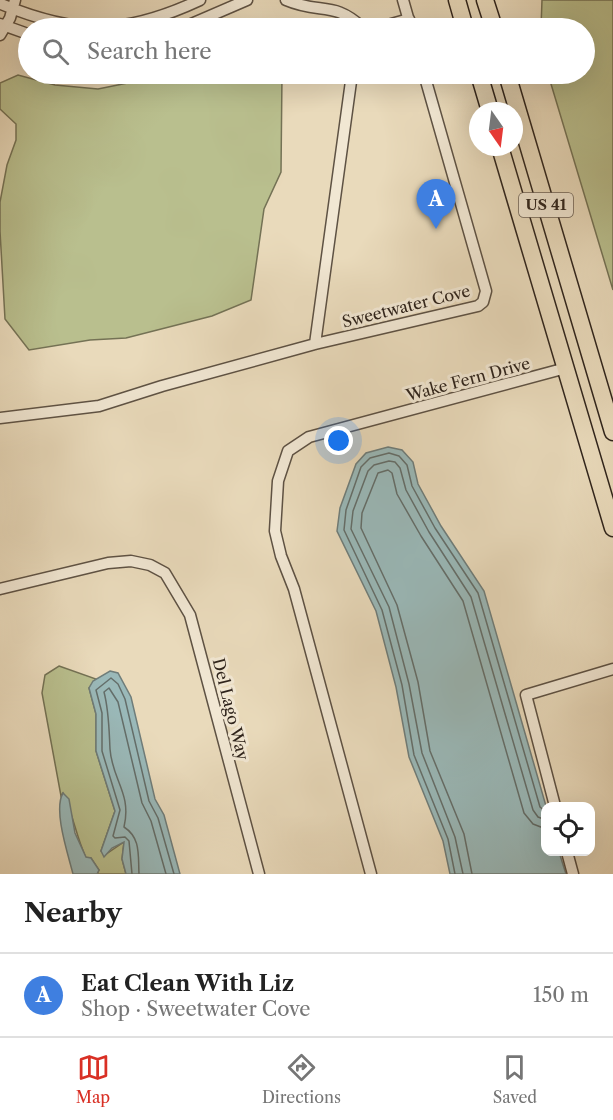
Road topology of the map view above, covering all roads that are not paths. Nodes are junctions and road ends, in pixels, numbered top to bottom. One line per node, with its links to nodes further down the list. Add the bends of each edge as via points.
1 (200, 0): 11 (street)
2 (247, 0): 12 (street)
3 (286, 0): 7 (street)
4 (403, 0): 14 (street)
5 (457, 0): 15 (main road)
6 (485, 0): 16 (main road)
7 (305, 2): 13 (street, via 331,3 346,9)
8 (1, 3): 9 (street)
9 (14, 4): 10 (street); 17 (street)
10 (44, 18)
11 (151, 18)
12 (205, 18)
13 (354, 18)
14 (408, 18)
15 (462, 18)
16 (491, 18)
17 (2, 29): 18 (street)
18 (18, 32)
19 (351, 84): 25 (street, Sweetwater Cove)
20 (427, 84): 25 (street, Sweetwater Cove, via 486,291 483,302)
21 (482, 84): 23 (main road)
22 (510, 84): 28 (main road, US 41)
23 (487, 102)
24 (503, 156): 26 (main road, US 41)
25 (315, 344): 27 (street, Sweetwater Cove, via 99,406)
26 (566, 368): 29 (main road, US 41); 35 (street, Wake Fern Drive, via 309,438 288,451 278,481 275,531)
27 (0, 418)
28 (613, 432)
29 (613, 528)
30 (0, 589): 34 (street, Del Lago Way, via 131,561 150,565 170,578 190,615)
31 (613, 669): 32 (street, via 526,695)
32 (554, 802)
33 (568, 856): 36 (street)
34 (259, 874)
35 (371, 874)
36 (573, 874)

